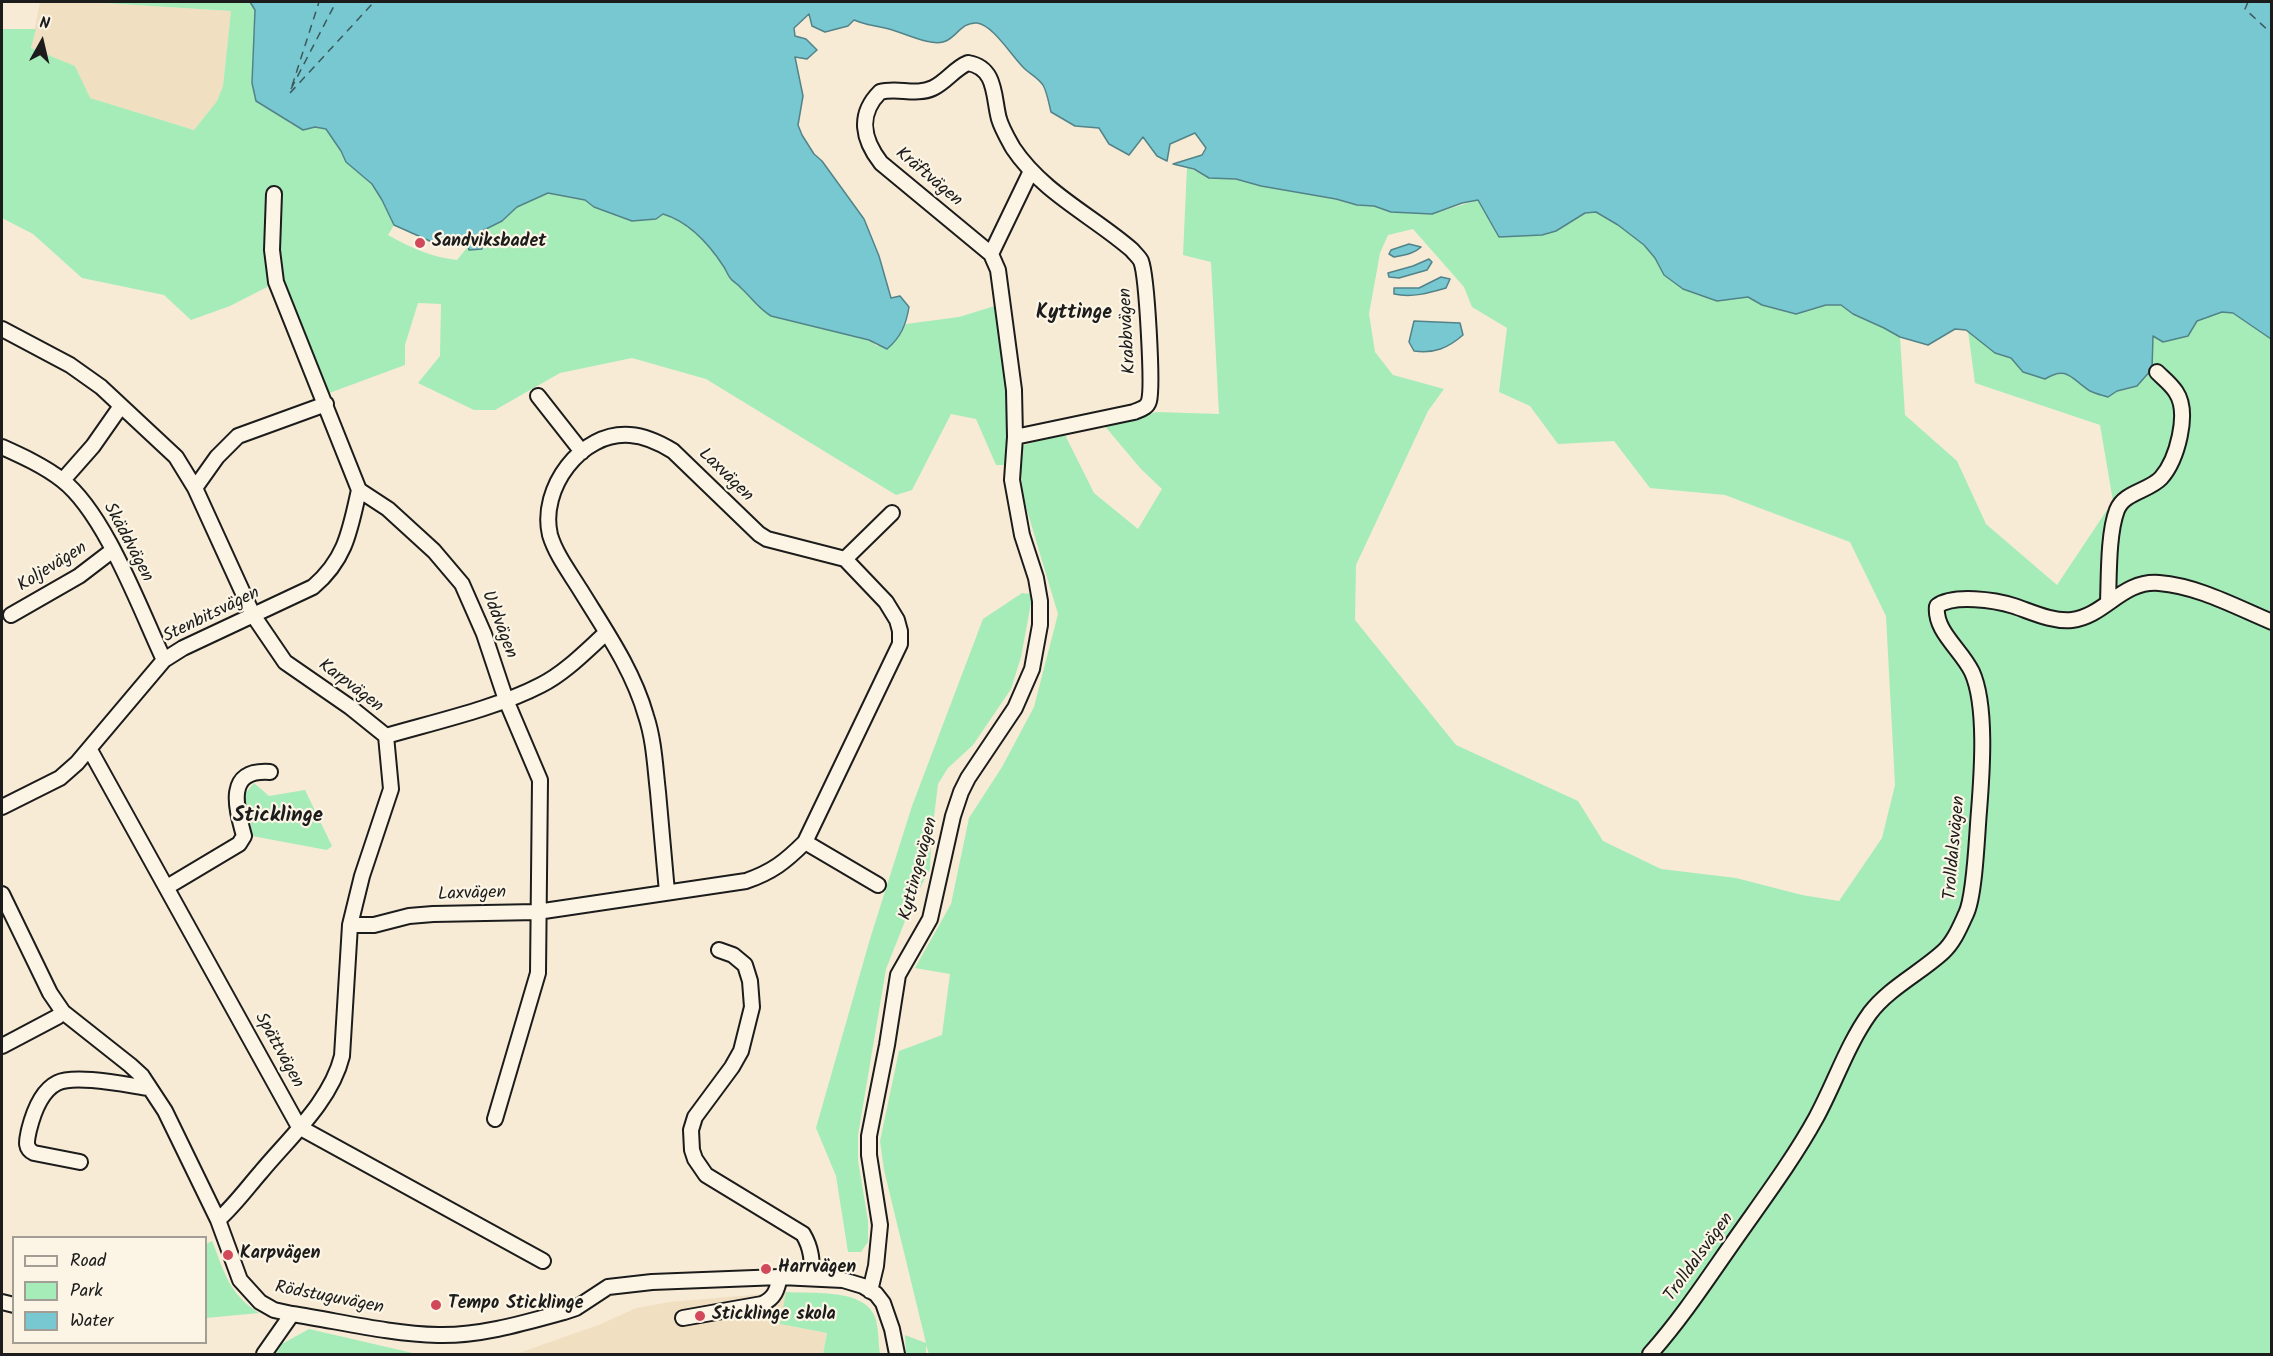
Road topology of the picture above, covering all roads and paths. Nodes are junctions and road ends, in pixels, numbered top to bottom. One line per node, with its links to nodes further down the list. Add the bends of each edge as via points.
1 (1031, 171): 3 (street); 3 (street, Kräftvägen, via 999,120 988,74 975,64 963,65 926,91 880,92 868,105 867,139 881,163); 9 (street, Krabbvägen, via 1141,260 1146,286 1150,393 1144,408 1134,412)
2 (274, 194): 7 (street, via 272,250 276,282)
3 (991, 254): 9 (street, via 998,270 1014,390)
4 (2, 329): 8 (street, Karpvägen, via 70,365)
5 (2157, 372): 18 (street, via 2176,391 2183,417 2174,455 2160,479 2123,501 2117,511)
6 (538, 396): 11 (street)
7 (326, 405): 13 (street, via 237,436); 14 (street)
8 (121, 406): 12 (street); 13 (street, Karpvägen, via 176,457)
9 (1015, 436): 47 (street, Kyttingevägen, via 1012,480 1040,601 1037,648 1015,708 961,792 952,816 930,920 898,975 869,1136 880,1225)
10 (2, 447): 12 (street, Skäddvägen)
11 (582, 452): 17 (street, Laxvägen, via 614,436 630,435 659,442 689,465 759,534); 22 (street, Laxvägen, via 560,475 548,519 555,549)
12 (63, 480): 16 (street, Skäddvägen, via 88,506)
13 (195, 488): 20 (street, Karpvägen)
14 (359, 490): 20 (street, Stenbitsvägen, via 350,532 334,567 313,587); 24 (street, Uddvägen, via 396,516 457,576 484,634)
15 (892, 513): 17 (street)
16 (113, 550): 19 (street, Koljevägen, via 79,576); 23 (street, Skäddvägen)
17 (845, 559): 29 (street, Laxvägen, via 892,611 900,631 900,644)
18 (2108, 602): 21 (street, Trolldalsvägen, via 2133,586 2161,583 2204,594); 52 (street, Trolldalsvägen, via 2071,620 1977,600 1953,600 1937,606 1941,628 1973,673 1982,712 1979,808 1968,910 1944,951 1871,1012 1816,1118 1787,1164 1704,1285)
19 (11, 615)
20 (253, 615): 23 (street, Stenbitsvägen); 25 (street, Karpvägen, via 285,662)
21 (2271, 622)
22 (606, 633): 24 (street, via 542,685); 32 (street, Laxvägen, via 629,672 647,718)
23 (164, 660): 26 (street, Stenbitsvägen)
24 (506, 700): 25 (street); 34 (street, Uddvägen, via 540,780)
25 (386, 736): 35 (street, Karpvägen, via 391,789)
26 (90, 750): 28 (street, Stenbitsvägen, via 60,778); 31 (street, Spättvägen)
27 (270, 772): 31 (street, via 248,775 235,792 243,836 239,843)
28 (2, 807)
29 (805, 842): 30 (street); 32 (street, Laxvägen, via 784,863 746,881)
30 (878, 885)
31 (166, 887): 41 (street, Spättvägen)
32 (667, 892): 34 (street, Laxvägen)
33 (2, 894): 37 (street, Rödstuguvägen)
34 (537, 912): 35 (street, Laxvägen, via 433,914 374,925); 40 (street, Uddvägen, via 538,973)
35 (350, 925): 41 (street, Karpvägen, via 341,1062 334,1079)
36 (719, 950): 46 (street, via 734,954 745,965 752,1007 741,1051 695,1118 692,1150 706,1175 803,1234 810,1245)
37 (63, 1012): 38 (street); 39 (street, Rödstuguvägen, via 130,1065)
38 (2, 1046)
39 (149, 1088): 42 (street, via 79,1079 56,1083 48,1089 30,1126 26,1144 29,1151); 43 (street, Rödstuguvägen, via 173,1126)
40 (495, 1119)
41 (299, 1127): 43 (street, Karpvägen); 44 (street)
42 (80, 1162)
43 (218, 1220): 48 (street, Rödstuguvägen, via 240,1281 250,1294 274,1310)
44 (543, 1261)
45 (780, 1276): 46 (street, Rödstuguvägen); 48 (street, Rödstuguvägen, via 608,1287 576,1308 471,1333 416,1334); 49 (street, via 777,1292 762,1304)
46 (812, 1278): 47 (street, Rödstuguvägen, via 843,1280)
47 (870, 1291): 51 (street, via 883,1303 889,1317)
48 (292, 1314): 50 (street)
49 (683, 1318)
50 (264, 1354)
51 (897, 1354)
52 (1650, 1354)

